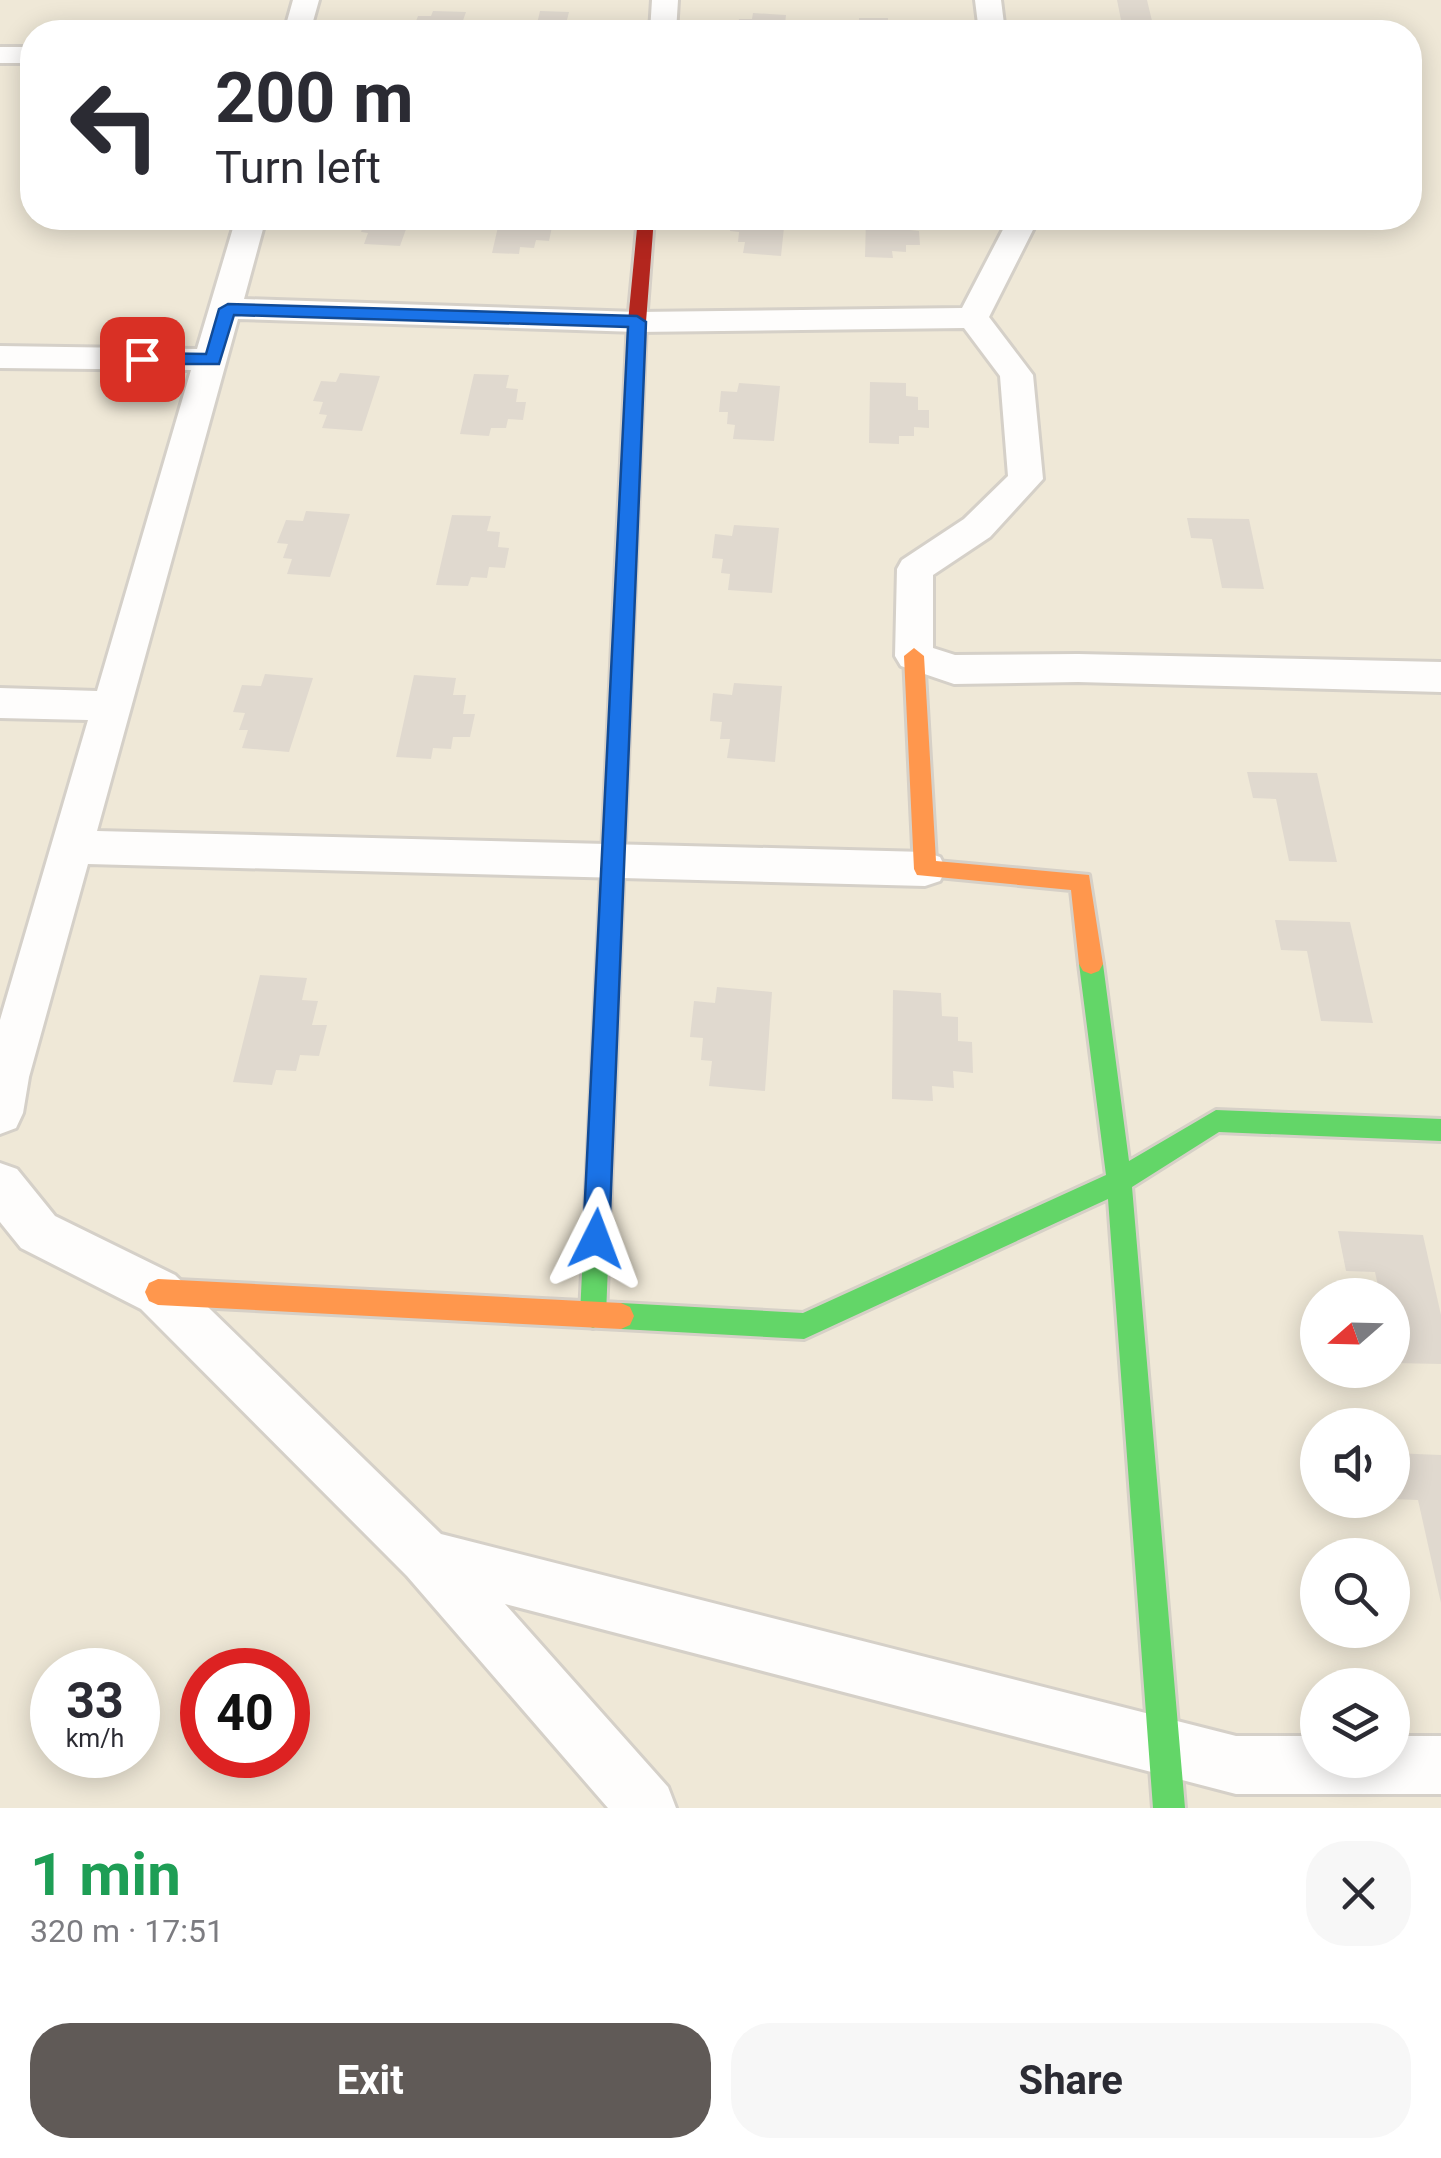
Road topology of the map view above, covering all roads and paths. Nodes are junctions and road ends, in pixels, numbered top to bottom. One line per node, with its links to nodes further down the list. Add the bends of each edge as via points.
1 (247, 230): 4 (street)
2 (645, 230): 6 (street)
3 (1018, 230): 5 (street)
4 (228, 309): 6 (street); 8 (street)
5 (973, 318): 6 (street); 9 (street, via 1016,375 1026,479 977,528 915,570)
6 (637, 322): 14 (street)
7 (0, 357): 8 (street)
8 (213, 360): 12 (street)
9 (914, 656): 10 (street, via 954,670); 15 (street)
10 (1441, 677)
11 (0, 703): 12 (street)
12 (113, 706): 13 (street)
13 (72, 847): 14 (street); 16 (street)
14 (613, 860): 15 (street); 21 (street)
15 (925, 869): 18 (street, via 1081,882)
16 (0, 1112)
17 (1441, 1130): 18 (street, via 1216,1120)
18 (1120, 1181): 21 (street, via 804,1326); 23 (street)
19 (0, 1186): 20 (street, via 38,1232)
20 (158, 1292): 21 (street); 22 (street)
21 (592, 1315)
22 (426, 1557): 23 (street); 25 (street)
23 (1166, 1747): 24 (street, via 1236,1765); 26 (street)
24 (1441, 1765)
25 (647, 1808)
26 (1169, 1808)

